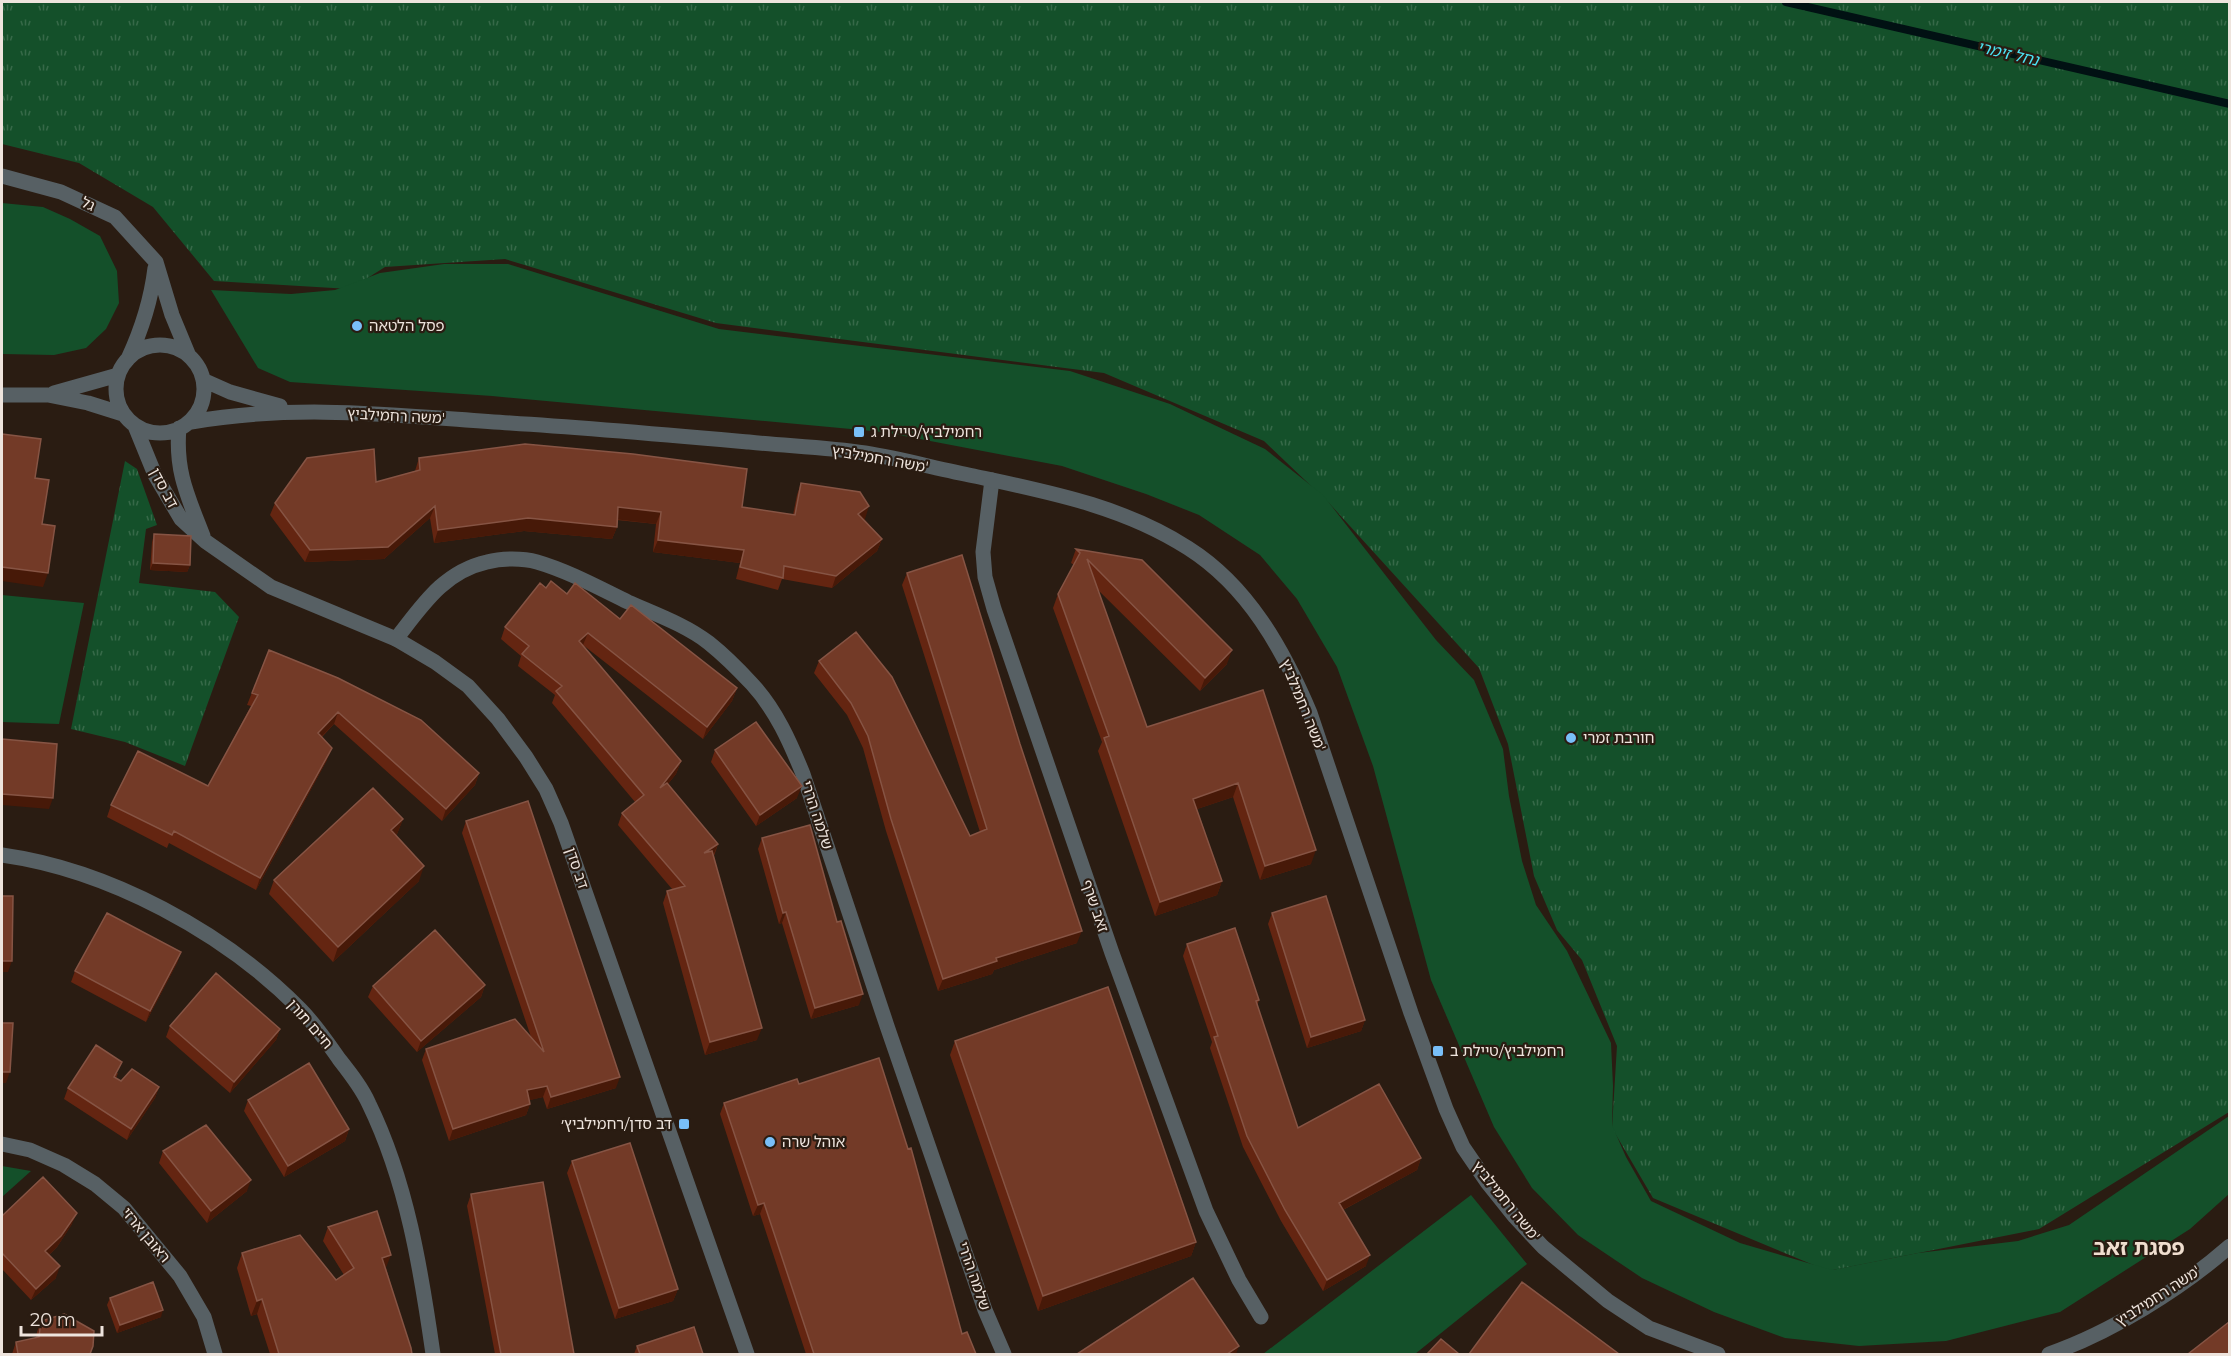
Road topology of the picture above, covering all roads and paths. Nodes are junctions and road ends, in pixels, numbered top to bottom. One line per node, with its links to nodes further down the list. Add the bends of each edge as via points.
1 (2, 176): 2 (street, גל, via 61,192 115,217)
2 (156, 262): 3 (street, גל); 4 (street, via 152,296)
3 (189, 356): 4 (street, via 162,345 147,347); 6 (street)
4 (128, 359): 5 (street)
5 (118, 375): 8 (street); 10 (street, via 115,390)
6 (203, 380): 9 (street, משה רחמילביץ', via 266,403); 11 (street, via 201,404)
7 (2, 394): 8 (street)
8 (48, 394): 10 (street)
9 (310, 411): 11 (street, משה רחמילביץ', via 230,415); 13 (street, משה רחמילביץ', via 598,428 864,453)
10 (123, 414): 12 (street)
11 (185, 425): 12 (street, via 156,433); 14 (street, דב סדן, via 177,448 179,469)
12 (135, 426): 14 (street, דב סדן, via 180,519)
13 (992, 480): 19 (street, זאב שרף, via 982,552 994,609 1206,1211); 24 (street, משה רחמילביץ', via 1072,498 1153,527 1223,574 1253,608 1281,651 1310,713 1411,1013 1463,1148 1543,1247 1608,1301 1649,1328)
14 (205, 541): 15 (street, דב סדן, via 271,587)
15 (396, 639): 22 (street, דב סדן, via 468,686 498,719 546,789); 23 (street, שלמה הררי, via 443,582 488,561 536,561 708,642 753,685 788,737 803,774 985,1310)
16 (2, 855): 21 (street, חיים תורן, via 96,879 212,939 274,985 321,1034 368,1102 384,1138 414,1243)
17 (2, 1144): 20 (street, ראובן ארזי, via 30,1150 64,1166 95,1184 124,1208 180,1276 204,1317)
18 (2229, 1246): 25 (street, משה רחמילביץ', via 2128,1318)
19 (1261, 1317)
20 (215, 1354)
21 (434, 1354)
22 (747, 1354)
23 (1004, 1354)
24 (1718, 1354)
25 (2049, 1354)

